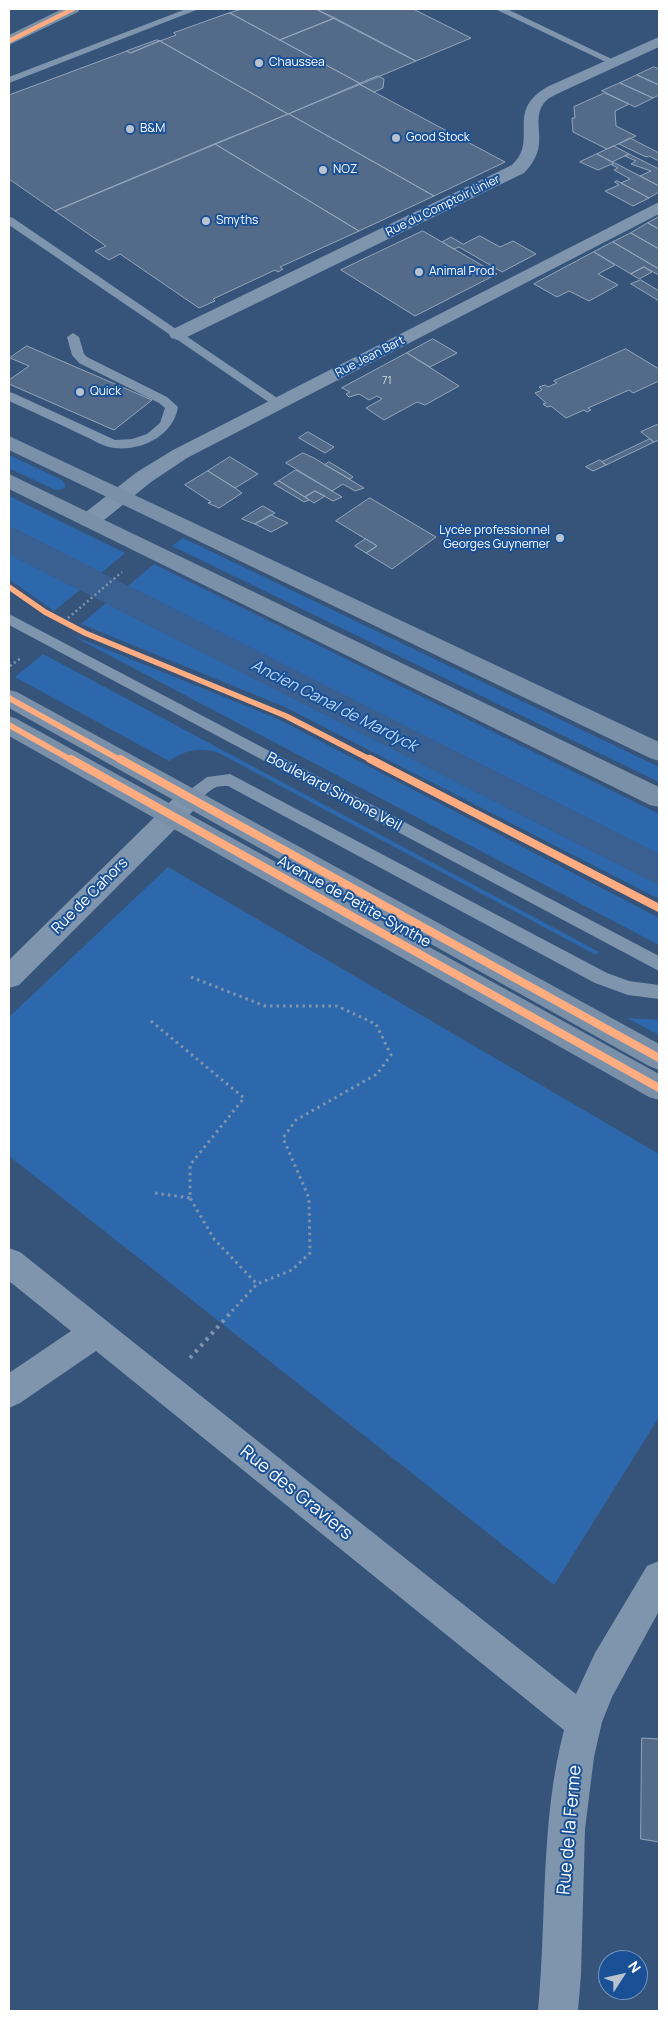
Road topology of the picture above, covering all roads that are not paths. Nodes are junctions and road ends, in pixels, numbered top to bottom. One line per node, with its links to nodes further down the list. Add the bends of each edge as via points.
1 (48, 9): 5 (street)
2 (73, 9): 6 (street)
3 (194, 9): 9 (lane)
4 (500, 9): 8 (lane)
5 (9, 27)
6 (9, 41)
7 (659, 41): 8 (street, Rue du Comptoir Linier)
8 (613, 62): 12 (street, Rue du Comptoir Linier, via 555,89 536,102 530,156 518,169)
9 (9, 80)
10 (653, 210): 15 (street, Rue Jean Bart)
11 (9, 220): 12 (lane)
12 (178, 334): 15 (lane)
13 (73, 337): 14 (lane, via 82,360 172,407 167,424 160,431 128,444 114,444)
14 (9, 396)
15 (280, 404): 18 (street, Rue Jean Bart, via 168,461)
16 (9, 442): 18 (street)
17 (9, 481): 19 (street)
18 (120, 495): 19 (street, Rue Jean Bart); 23 (street)
19 (90, 520): 24 (street)
20 (9, 619): 26 (lane, Boulevard Simone Veil)
21 (9, 698): 25 (street, Avenue de Petite-Synthe)
22 (9, 725): 25 (street, Avenue de Petite-Synthe)
23 (659, 752)
24 (659, 798)
25 (180, 807): 27 (street, Rue de Cahors); 28 (lane, via 213,782 230,780 602,978 628,988); 29 (street, Avenue de Petite-Synthe); 30 (street, Avenue de Petite-Synthe)
26 (659, 964)
27 (9, 977)
28 (659, 992)
29 (659, 1058)
30 (659, 1088)
31 (9, 1262): 32 (street, Rue des Graviers)
32 (96, 1332): 33 (street); 35 (street, Rue des Graviers)
33 (9, 1392)
34 (659, 1578): 35 (street, Rue de la Ferme, via 602,1676)
35 (584, 1723): 36 (street, Rue de la Ferme, via 576,1755 568,1818)
36 (558, 2011)

